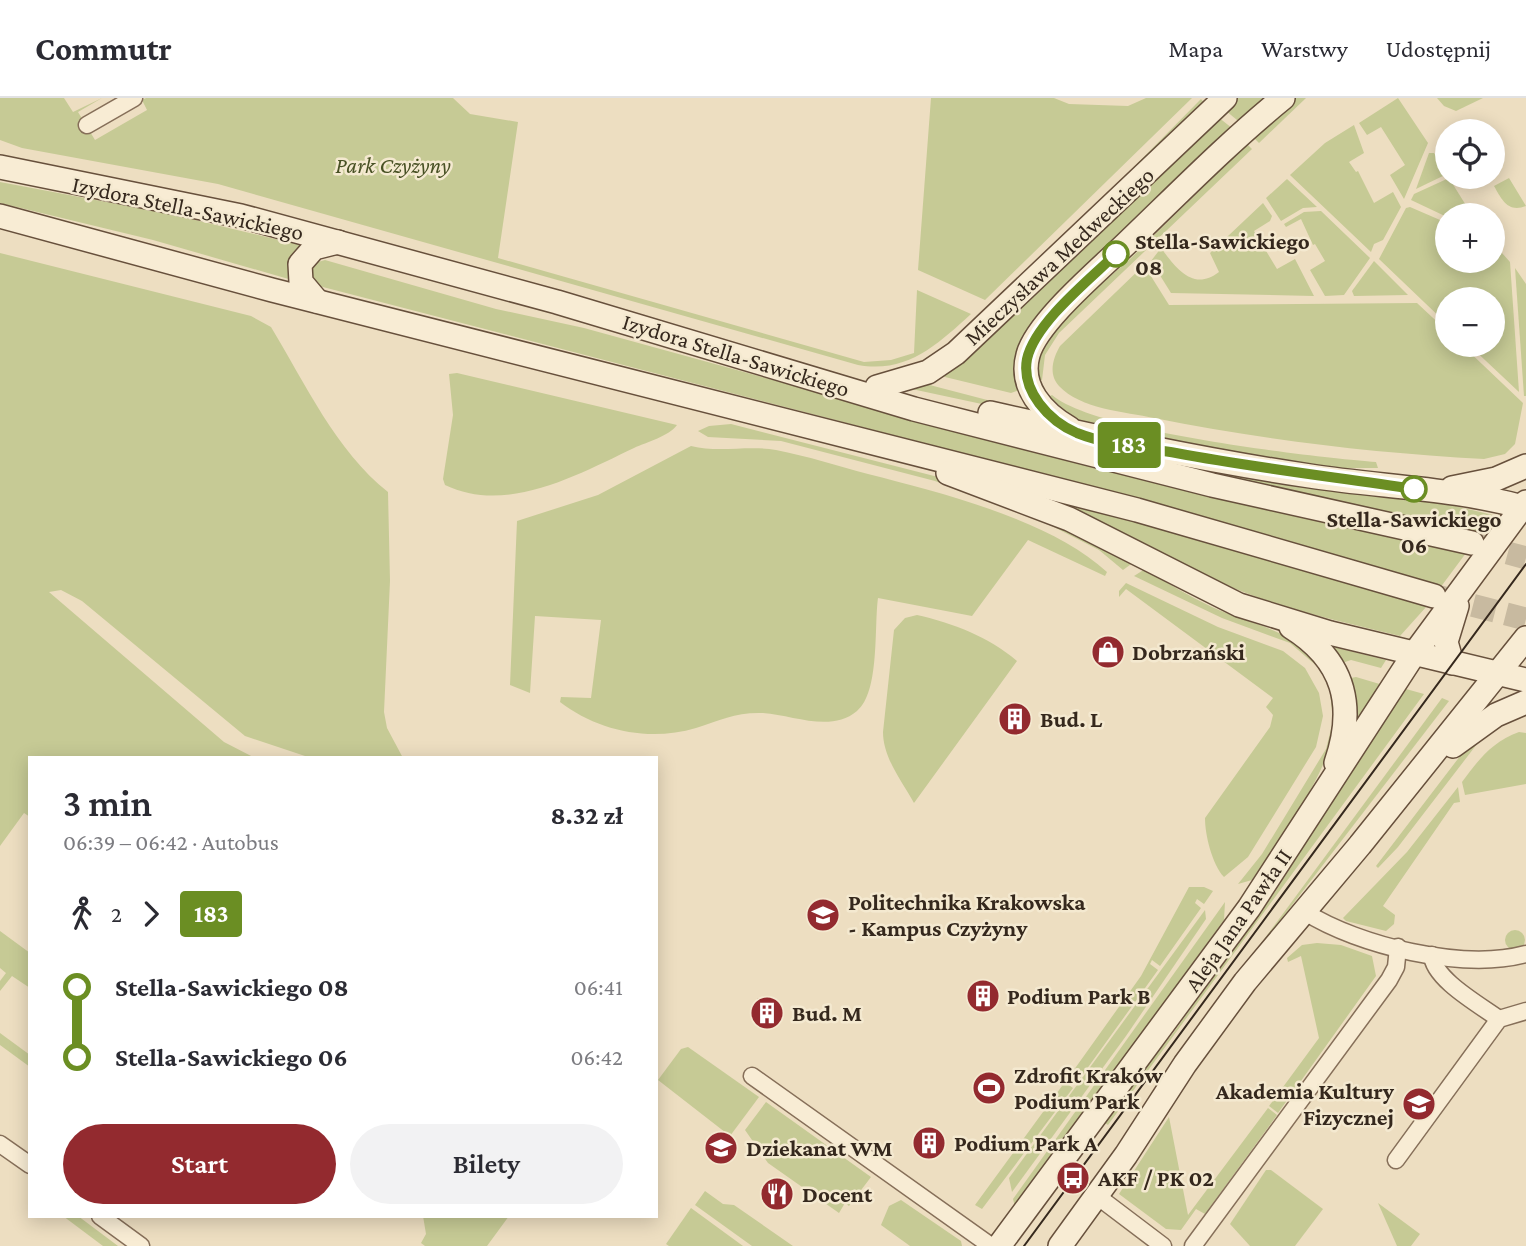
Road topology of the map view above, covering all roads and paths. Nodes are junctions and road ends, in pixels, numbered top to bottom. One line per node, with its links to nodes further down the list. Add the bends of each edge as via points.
1 (134, 98): 4 (street)
2 (1225, 98): 9 (main road, Mieczysława Medweckiego, via 956,353 929,372)
3 (1283, 98): 11 (main road, Mieczysława Medweckiego, via 1036,336 1026,364 1029,386 1045,411)
4 (87, 125)
5 (0, 167): 7 (main road, Izydora Stella-Sawickiego, via 151,195)
6 (0, 216): 8 (main road, Izydora Stella-Sawickiego)
7 (338, 242): 8 (main road, via 314,248 300,264 300,282); 10 (main road, Izydora Stella-Sawickiego)
8 (317, 301): 12 (main road, Izydora Stella-Sawickiego)
9 (877, 387): 10 (main road); 11 (main road)
10 (850, 389): 16 (main road, Izydora Stella-Sawickiego, via 1123,463)
11 (1078, 433): 14 (main road, via 1260,468)
12 (884, 447): 18 (main road, Izydora Stella-Sawickiego, via 1137,510); 19 (main road, via 1069,519 1239,605)
13 (1526, 466): 14 (main road, via 1472,485)
14 (1420, 490): 15 (main road)
15 (1525, 506): 17 (main road, Aleja Jana Pawła II)
16 (1472, 543)
17 (1464, 585): 21 (main road, Aleja Jana Pawła II); 22 (main road, Aleja Jana Pawła II, via 1447,638)
18 (1434, 596)
19 (1273, 617): 21 (main road); 26 (main road, via 1314,644 1341,685 1346,722)
20 (1526, 638): 23 (main road, Aleja Jana Pawła II)
21 (1414, 654): 22 (main road); 26 (main road, Aleja Jana Pawła II)
22 (1452, 663): 23 (main road)
23 (1500, 674): 24 (main road); 27 (main road, Aleja Jana Pawła II)
24 (1526, 680)
25 (1526, 702): 27 (main road, via 1471,731)
26 (1328, 785): 42 (main road, Aleja Jana Pawła II, via 1249,908)
27 (1404, 790): 28 (main road, Aleja Jana Pawła II)
28 (1305, 912): 29 (street, via 1337,931); 38 (main road, Aleja Jana Pawła II, via 1193,1052)
29 (1398, 947): 31 (street); 45 (street, via 1390,980)
30 (1526, 954): 31 (street, via 1492,961)
31 (1432, 955): 33 (street, via 1444,979)
32 (1526, 1011): 33 (street)
33 (1499, 1019): 36 (street)
34 (752, 1076): 41 (street)
35 (0, 1143): 37 (street)
36 (1396, 1160)
37 (28, 1164)
38 (1097, 1196): 43 (main road, Aleja Jana Pawła II); 44 (street)
39 (103, 1218): 40 (street)
40 (141, 1246)
41 (991, 1246)
42 (999, 1246)
43 (1060, 1246)
44 (1163, 1246)
45 (1193, 1246)

